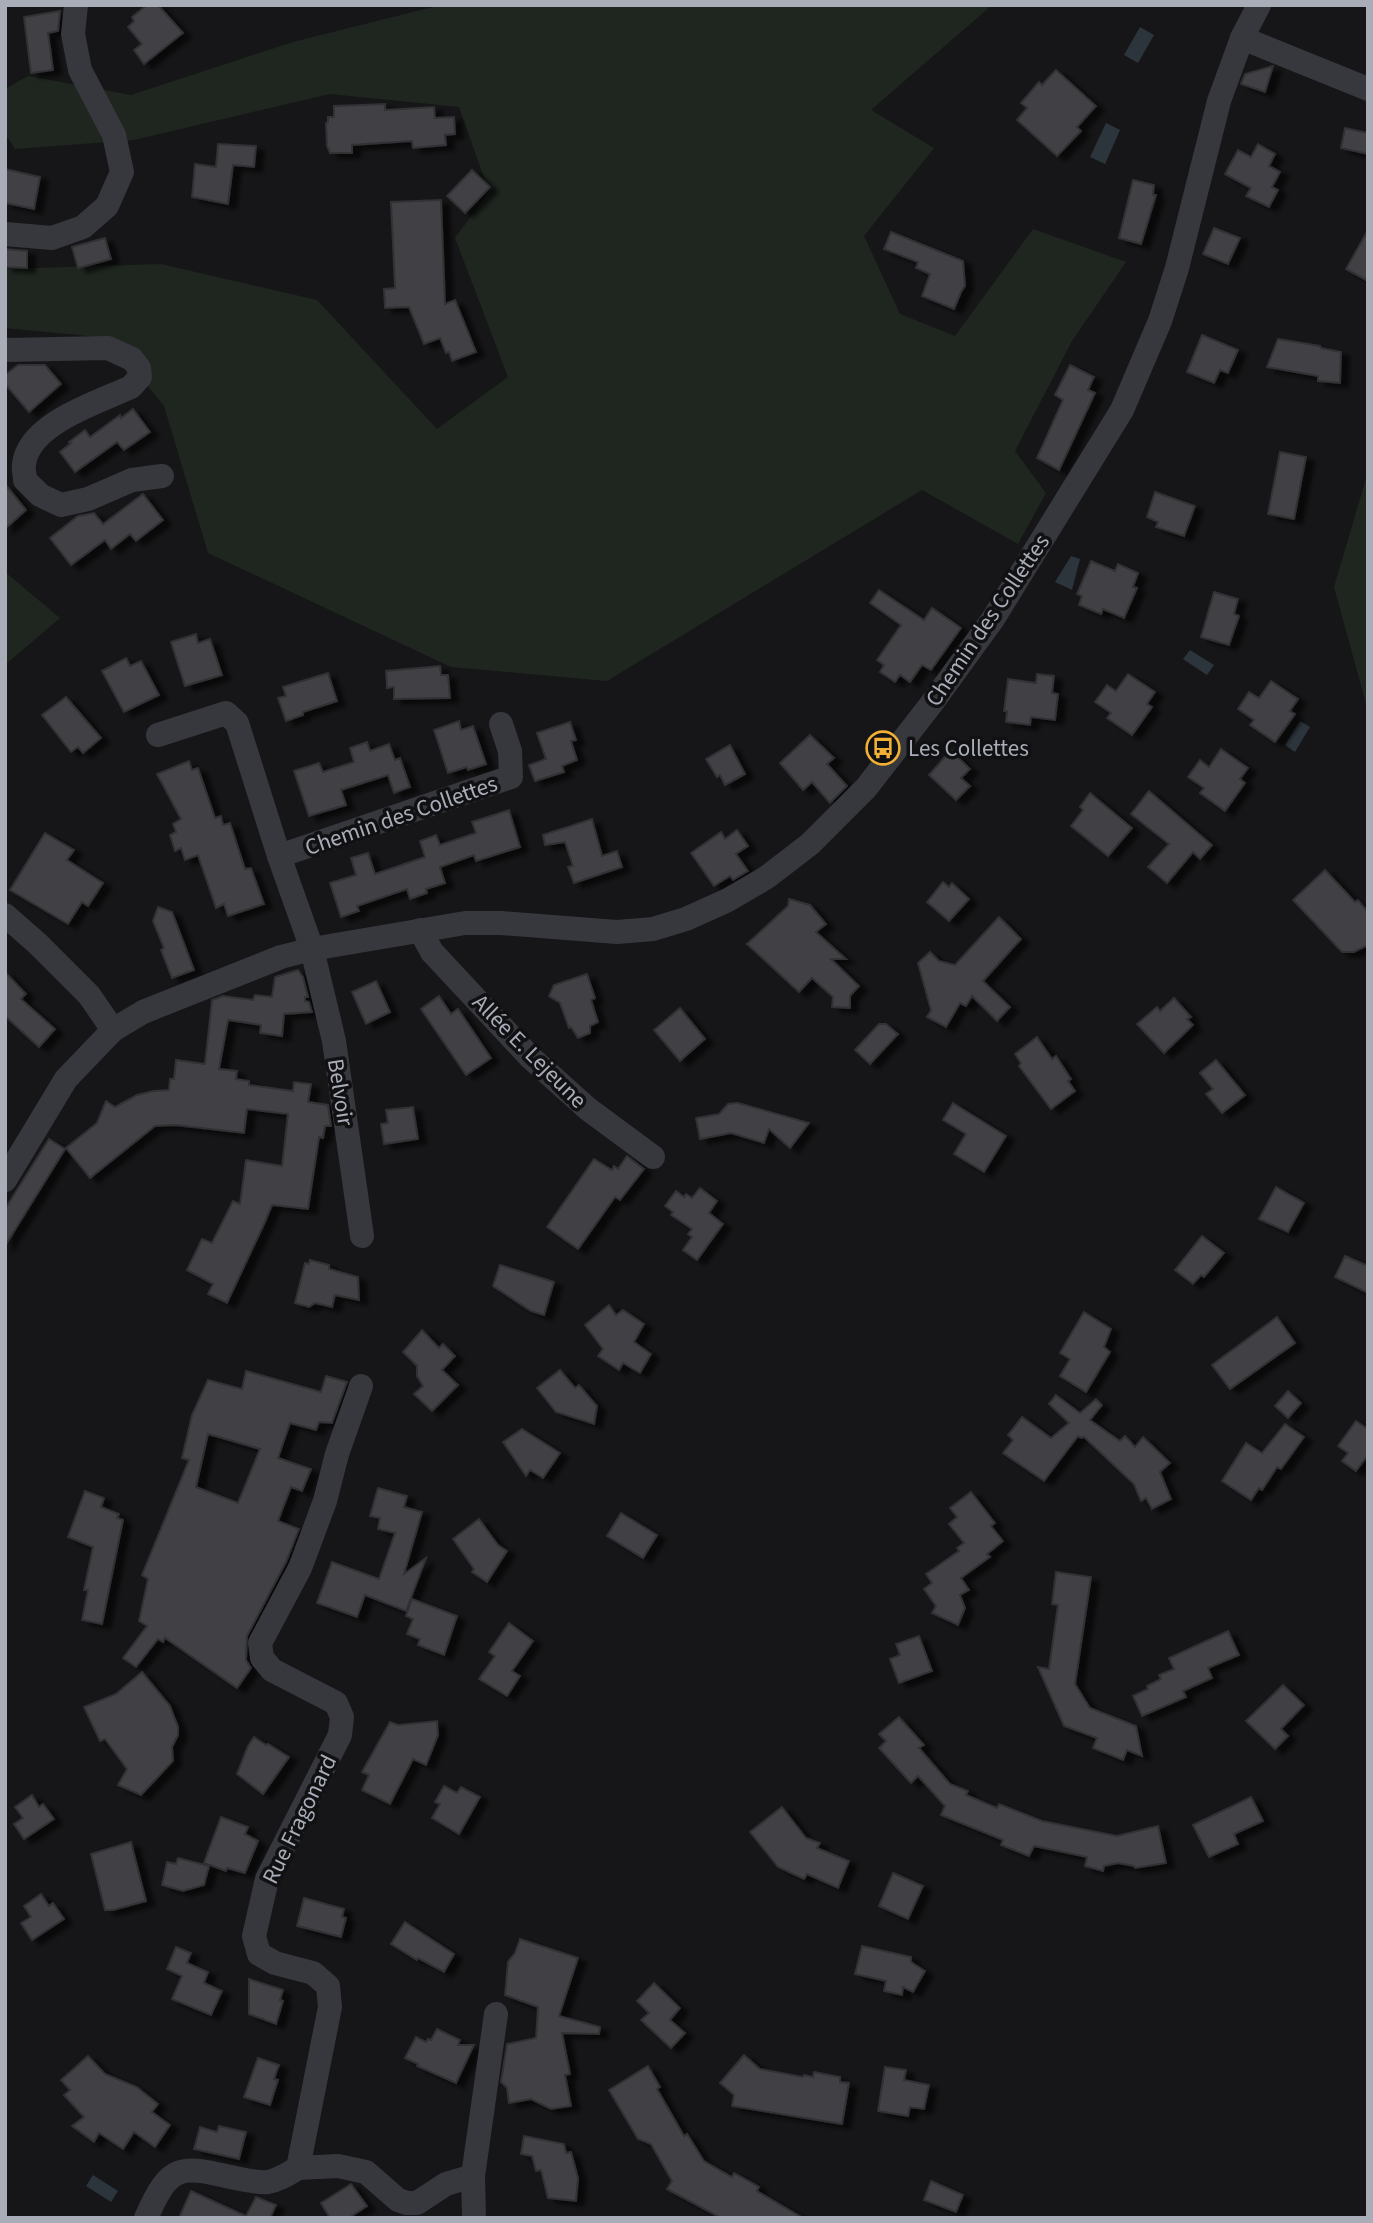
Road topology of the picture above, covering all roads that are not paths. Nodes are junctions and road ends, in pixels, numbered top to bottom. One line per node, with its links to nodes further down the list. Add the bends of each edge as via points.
1 (75, 5): 5 (street, via 73,34 80,71 114,135 122,172 107,206 83,227 52,237)
2 (1259, 5): 3 (street, Chemin des Collettes)
3 (1242, 38): 4 (street); 12 (street, Chemin des Collettes, via 1219,101 1160,321 1122,410 993,619 866,788 810,844 767,877 728,900 664,926 617,932 465,923)
4 (1368, 89)
5 (5, 234)
6 (5, 350): 7 (street, via 108,348 132,359 139,368 140,377 131,387 52,424 34,441 24,463 25,480 40,495 61,505 132,480)
7 (162, 476)
8 (501, 724): 10 (street, Chemin des Collettes, via 510,751 511,777)
9 (158, 735): 10 (street, Chemin des Collettes, via 226,713 237,723)
10 (279, 856): 13 (street, Chemin des Collettes)
11 (5, 915): 14 (street, via 89,995)
12 (420, 930): 13 (street, Chemin des Collettes); 15 (street, Allée E. Lejeune, via 432,952 530,1057 588,1109)
13 (312, 950): 14 (street, Chemin des Collettes, via 281,957 156,1007); 17 (street, Belvoir, via 334,1041)
14 (113, 1030): 16 (street, Chemin des Collettes, via 66,1079)
15 (653, 1157)
16 (5, 1180)
17 (362, 1236)
18 (361, 1386): 20 (street, Rue Fragonard, via 300,1568 260,1643 262,1658 272,1670 336,1703 342,1717 340,1735 267,1879 254,1936 259,1954 313,1973 328,1986 330,2007)
19 (496, 2014): 21 (street)
20 (298, 2168): 21 (street, via 338,2166 366,2172 407,2203 417,2203 446,2184); 22 (street, via 265,2182 188,2169 164,2182)
21 (473, 2176): 23 (street)
22 (146, 2218)
23 (474, 2218)

